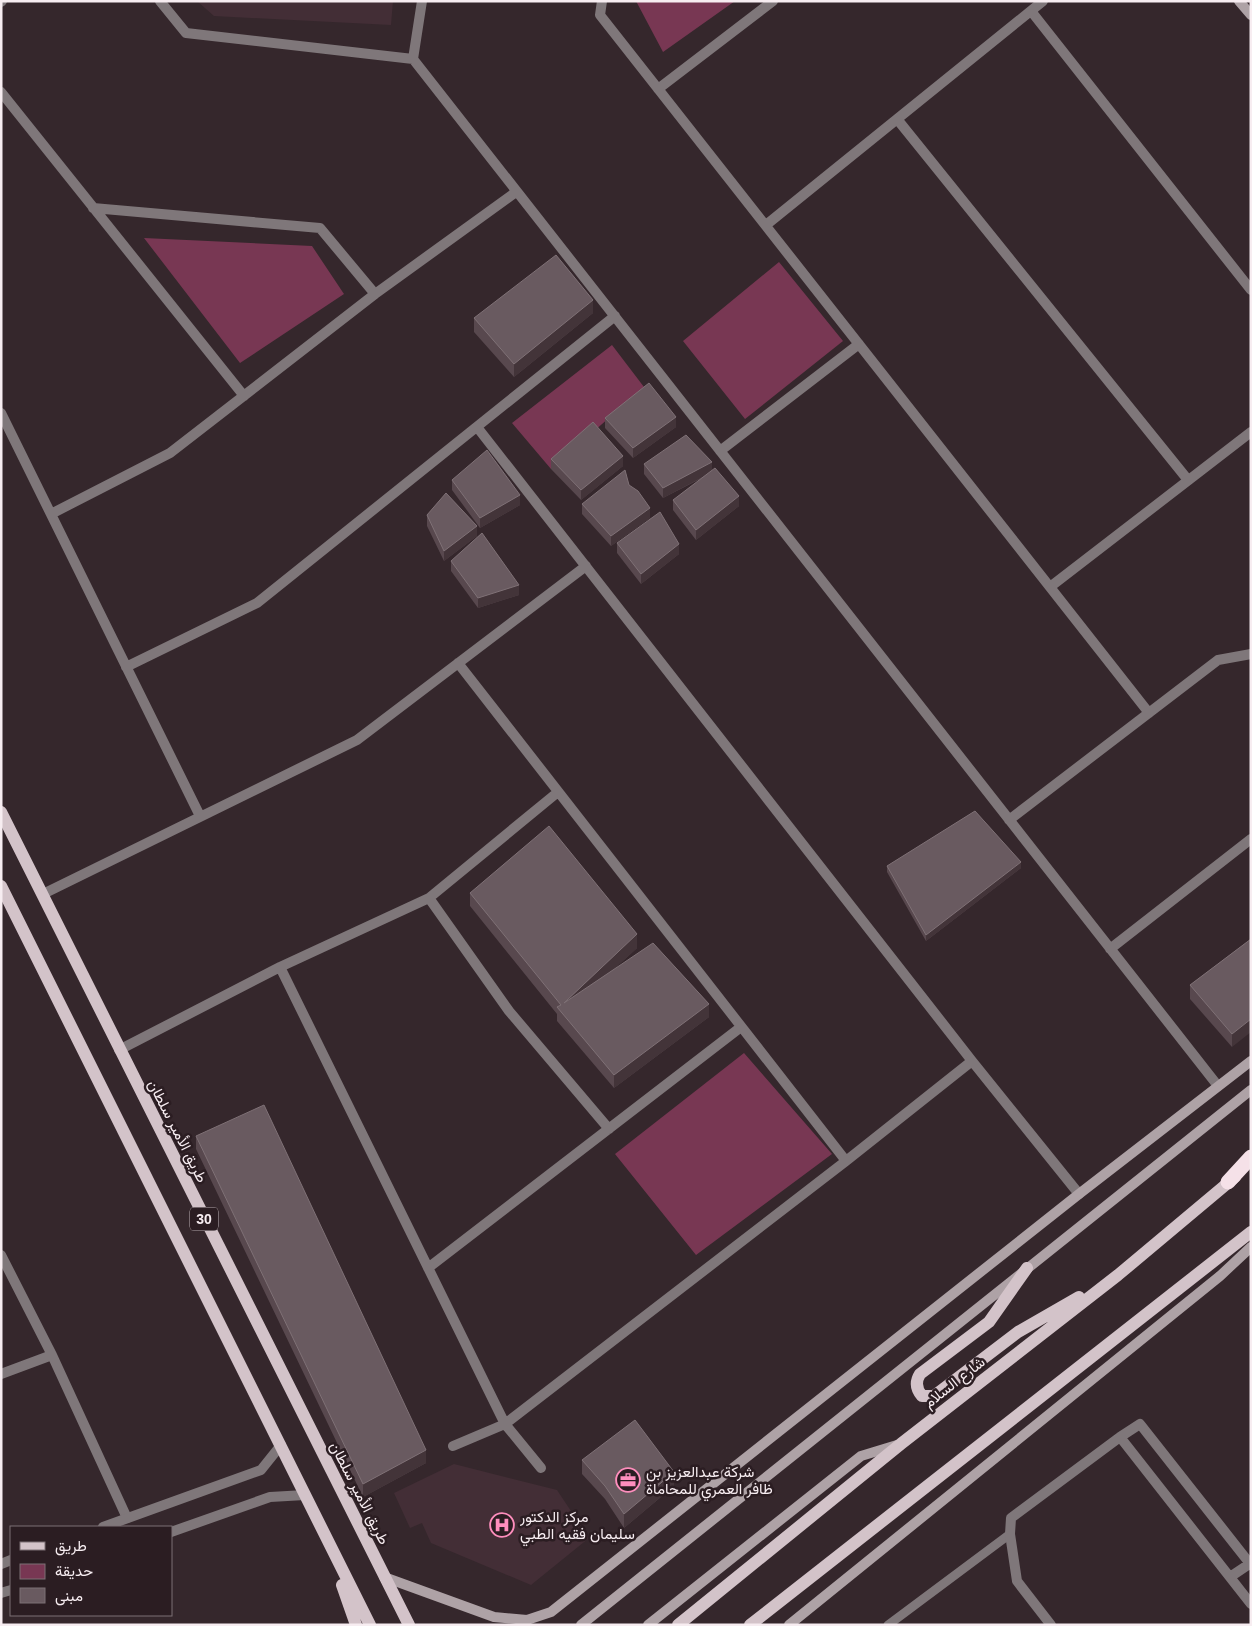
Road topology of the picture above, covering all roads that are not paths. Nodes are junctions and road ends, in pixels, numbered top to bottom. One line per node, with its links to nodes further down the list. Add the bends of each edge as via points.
1 (160, 1): 9 (street, via 186,32)
2 (422, 1): 9 (street)
3 (602, 1): 10 (street, via 600,15)
4 (773, 1): 10 (street)
5 (1043, 1): 7 (street)
6 (1240, 1): 8 (main road)
7 (1031, 11): 12 (street); 16 (street)
8 (1251, 16)
9 (413, 59): 13 (street)
10 (658, 89): 15 (street)
11 (1, 92): 14 (street)
12 (897, 119): 15 (street); 25 (street)
13 (516, 192): 17 (street); 18 (street)
14 (93, 208): 17 (street, via 320,228); 20 (street)
15 (766, 225): 19 (street)
16 (1251, 290)
17 (376, 294): 20 (street)
18 (615, 316): 22 (street); 24 (street)
19 (859, 344): 24 (street); 28 (street)
20 (244, 396): 26 (street, via 170,453)
21 (1, 413): 26 (street)
22 (477, 427): 27 (street); 31 (street, via 257,603)
23 (1251, 432): 25 (street)
24 (720, 451): 36 (street)
25 (1188, 480): 28 (street)
26 (52, 514): 31 (street)
27 (586, 566): 30 (street); 45 (street)
28 (1050, 587): 32 (street)
29 (1251, 654): 32 (street, via 1218,660)
30 (458, 663): 33 (street); 35 (street, via 357,740)
31 (126, 666): 35 (street)
32 (1149, 713): 36 (street)
33 (558, 792): 40 (street); 43 (street)
34 (1, 812): 39 (main road, طريق الأمير سلطان / 30)
35 (200, 816): 39 (street)
36 (1009, 820): 41 (street)
37 (1251, 839): 41 (street)
38 (1, 886): 66 (main road, 30)
39 (42, 894): 44 (main road, طريق الأمير سلطان / 30)
40 (429, 898): 42 (street); 49 (street, via 509,1011)
41 (1110, 949): 47 (street)
42 (280, 968): 44 (street); 58 (street)
43 (741, 1027): 49 (street); 51 (street)
44 (119, 1050): 76 (main road, طريق الأمير سلطان / 30)
45 (972, 1061): 51 (street); 54 (street)
46 (1251, 1061): 47 (main road)
47 (1218, 1086): 54 (main road)
48 (1251, 1090): 59 (main road)
49 (609, 1129): 58 (street)
50 (1251, 1157): 53 (highway)
51 (846, 1161): 63 (street)
52 (1251, 1165): 53 (main road, شارع السلام)
53 (1228, 1182): 60 (main road, شارع السلام)
54 (1079, 1194): 76 (main road, via 552,1612 527,1620 494,1617)
55 (1251, 1232): 85 (main road)
56 (1251, 1247): 86 (main road, via 1220,1276)
57 (1, 1255): 61 (street)
58 (428, 1268): 63 (street)
59 (1027, 1268): 60 (main road, via 988,1322 920,1374 916,1380 922,1396 934,1396 1018,1332); 82 (main road)
60 (1118, 1275): 65 (main road, شارع السلام)
61 (52, 1355): 62 (street); 70 (street)
62 (1, 1374)
63 (505, 1424): 67 (street); 68 (street)
64 (1120, 1436): 74 (street, via 1011,1518); 75 (street, via 1140,1424); 77 (street)
65 (902, 1443): 83 (main road, via 860,1456); 84 (main road, شارع السلام)
66 (280, 1445): 69 (main road, 30); 70 (street, via 261,1470)
67 (453, 1446)
68 (541, 1468)
69 (305, 1495): 72 (main road, 30); 73 (street, via 270,1497)
70 (127, 1518): 71 (street)
71 (106, 1526)
72 (323, 1530): 79 (main road); 80 (main road, 30)
73 (172, 1532)
74 (1010, 1534): 87 (lane); 88 (street, via 1017,1581)
75 (1250, 1564): 77 (street)
76 (384, 1577): 81 (main road, طريق الأمير سلطان / 30)
77 (1230, 1577): 78 (street)
78 (1251, 1604)
79 (356, 1625)
80 (370, 1625)
81 (409, 1625)
82 (581, 1625)
83 (648, 1625)
84 (678, 1625)
85 (750, 1625)
86 (789, 1625)
87 (888, 1625)
88 (1051, 1625)

